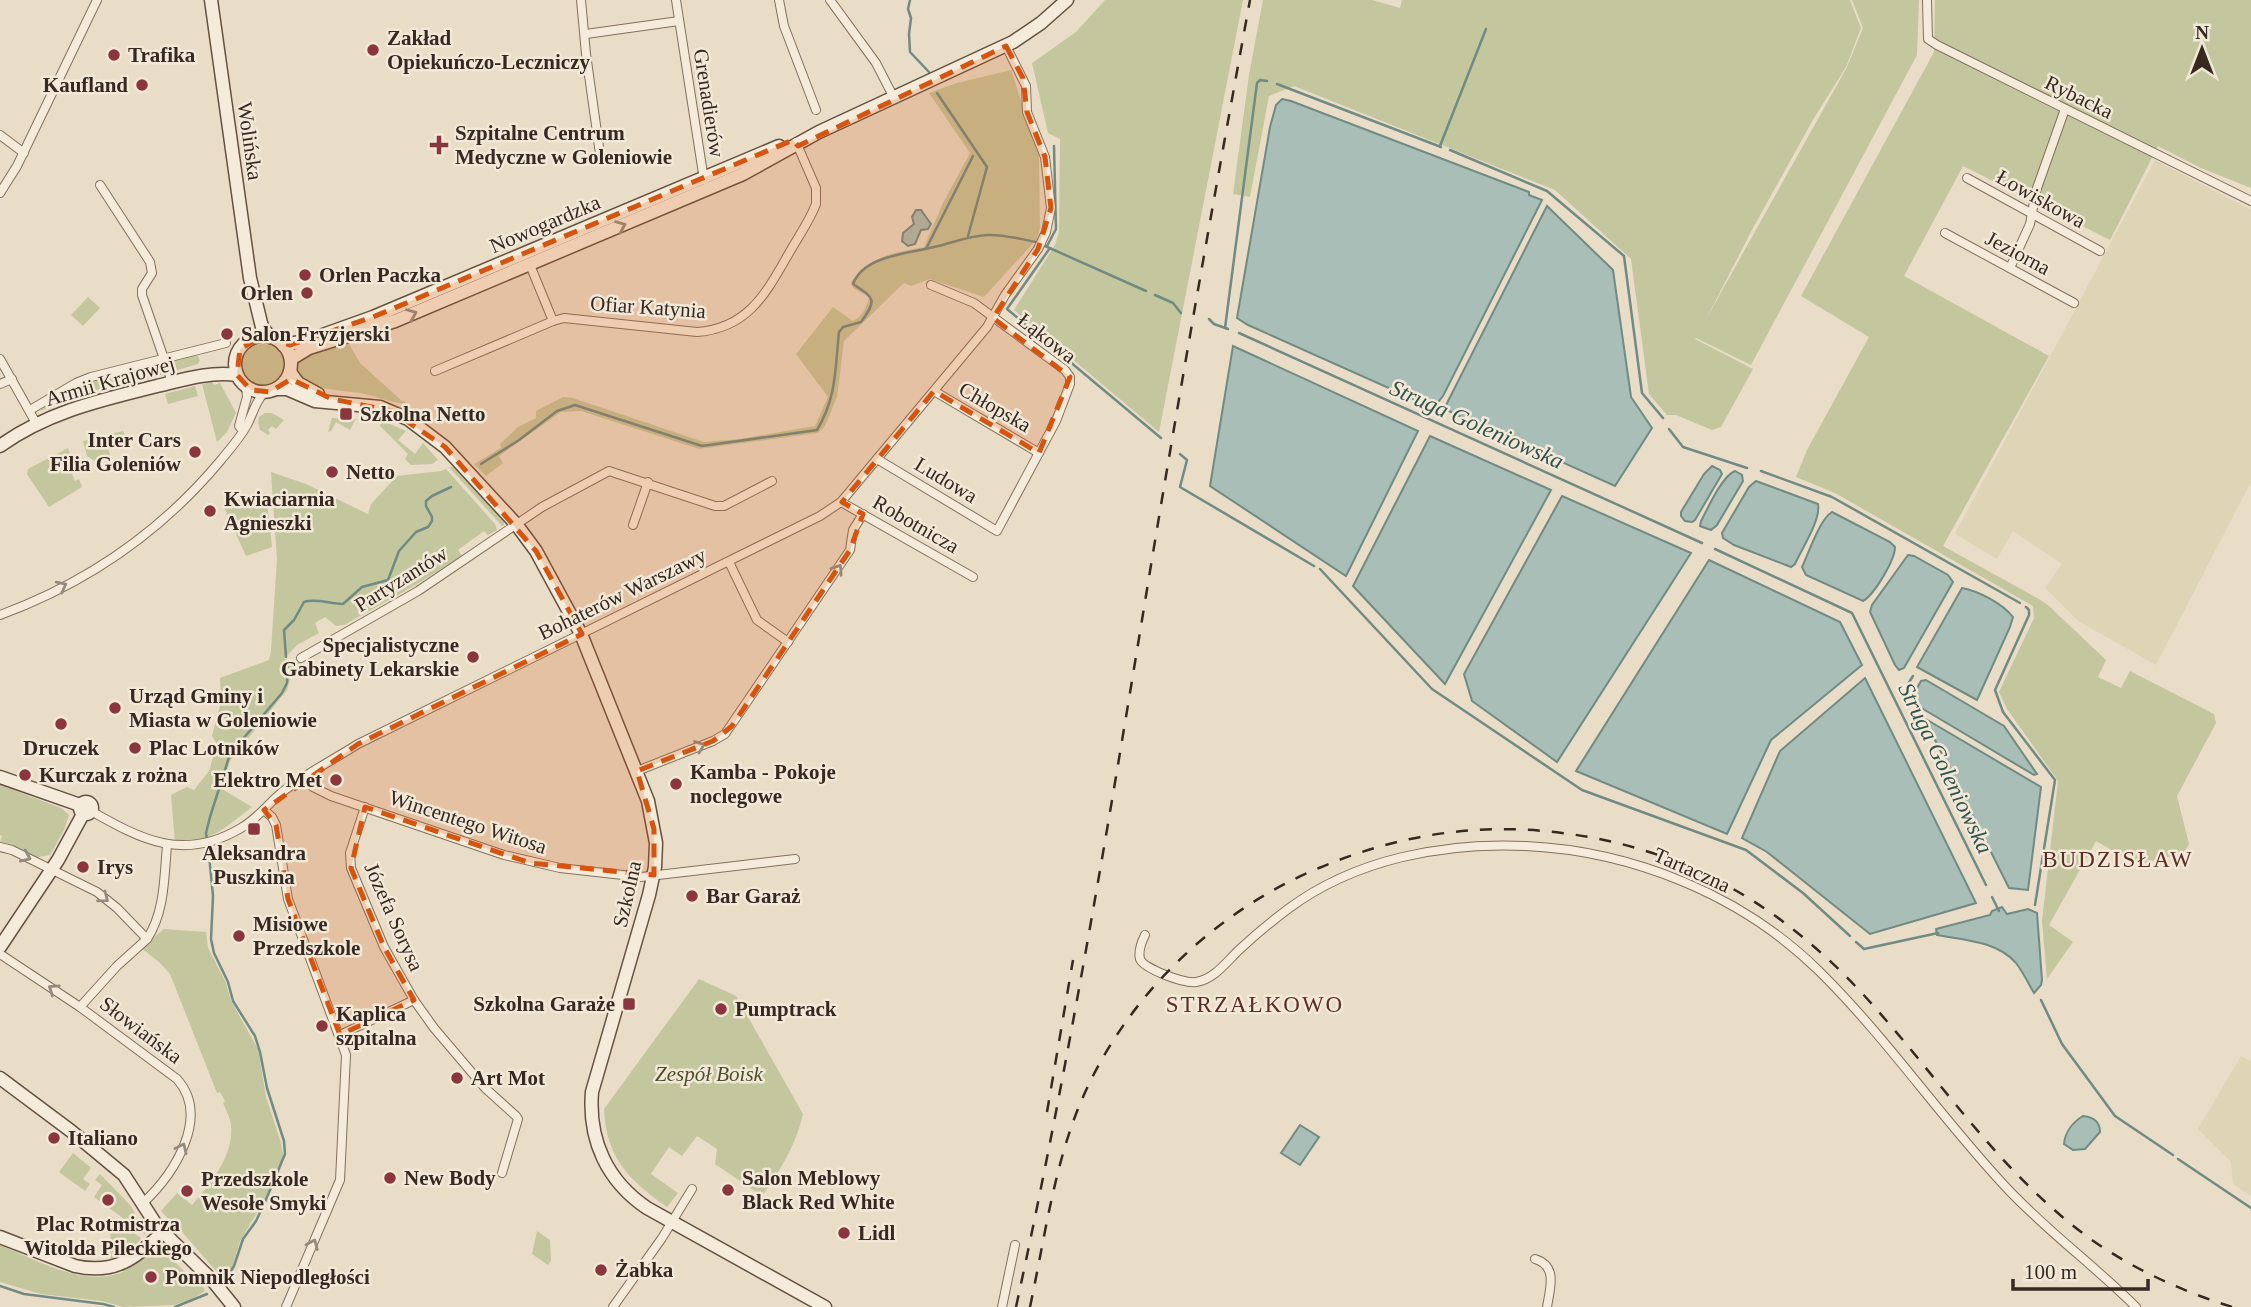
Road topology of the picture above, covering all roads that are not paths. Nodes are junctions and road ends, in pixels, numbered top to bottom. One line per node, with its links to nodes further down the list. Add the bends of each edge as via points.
1 (97, 0): 17 (street)
2 (211, 0): 30 (street, Wolińska)
3 (581, 0): 10 (street)
4 (677, 0): 9 (street, Grenadierów)
5 (779, 0): 14 (street, via 784,26)
6 (830, 0): 12 (street, via 876,63)
7 (1067, 0): 11 (street, Nowogardzka)
8 (1927, 0): 13 (street, Rybacka, via 1928,39)
9 (679, 21): 10 (street, Grenadierów); 20 (street, Grenadierów)
10 (586, 34): 18 (street)
11 (1006, 46): 12 (street, Nowogardzka); 32 (street, Bohaterów Warszawy, via 1026,86 1027,112 1045,157 1051,208 1038,249)
12 (894, 98): 16 (street, Nowogardzka)
13 (2065, 109): 23 (street, Rybacka); 24 (street)
14 (816, 110)
15 (0, 135): 17 (street)
16 (796, 142): 20 (street, Nowogardzka, via 765,163); 33 (street, Ofiar Katynia, via 816,188 816,204 764,296 744,316 697,332 574,319)
17 (24, 153): 22 (street)
18 (601, 161)
19 (1966, 178): 24 (street, Łowiskowa)
20 (704, 184): 27 (street, Nowogardzka, one-way to 20); 37 (street, Nowogardzka, via 373,317)
21 (100, 185): 39 (street, via 150,262 152,273 142,295)
22 (0, 193)
23 (2251, 201)
24 (2031, 214): 26 (street, Łowiskowa); 28 (street)
25 (1945, 233): 28 (street, Jeziorna)
26 (2099, 251)
27 (530, 265): 33 (street); 41 (street, Nowogardzka, one-way to 27, via 309,348 395,321)
28 (2010, 268): 31 (street, Jeziorna)
29 (931, 285): 32 (street, Łąkowa, via 974,303)
30 (251, 288): 34 (street, Wolińska, via 262,327); 35 (street, Wolińska)
31 (2074, 303)
32 (993, 318): 50 (street, Bohaterów Warszawy); 56 (street, Łąkowa, via 1070,377)
33 (553, 321): 42 (street, Ofiar Katynia)
34 (270, 337): 35 (street); 37 (street)
35 (250, 340): 38 (street)
36 (226, 343): 39 (street)
37 (283, 345): 41 (street)
38 (237, 355): 43 (street); 45 (street)
39 (164, 358): 46 (street); 52 (street, via 83,380)
40 (0, 359): 44 (street)
41 (291, 365): 49 (street, via 283,385); 51 (street, Szkolna, via 293,378 302,386)
42 (435, 371)
43 (237, 375): 45 (street, Armii Krajowej); 48 (street)
44 (12, 379): 47 (street); 52 (street)
45 (185, 379): 46 (street, Armii Krajowej)
46 (172, 382): 53 (street, Armii Krajowej)
47 (0, 384)
48 (246, 387): 49 (street); 54 (street, via 239,426)
49 (270, 391): 51 (street, Szkolna, via 287,389 315,401); 54 (street, via 258,398)
50 (934, 391): 56 (street, Chłopska); 57 (street, Bohaterów Warszawy)
51 (345, 402): 62 (street, Szkolna, via 392,411 426,431)
52 (30, 410): 53 (street)
53 (36, 424): 55 (street, Armii Krajowej)
54 (243, 431): 66 (street, one-way to 54, via 71,582 140,540 203,481)
55 (0, 446)
56 (1039, 453): 57 (street, Ludowa, via 997,531)
57 (877, 459): 60 (street, Bohaterów Warszawy)
58 (772, 481): 59 (street, Partyzantów, via 719,506)
59 (648, 482): 62 (street, Partyzantów, via 609,471); 63 (street)
60 (842, 502): 61 (street, Robotnicza); 64 (street, Bohaterów Warszawy)
61 (863, 514): 65 (street, Robotnicza); 68 (street, one-way to 61, via 850,550 853,530)
62 (516, 524): 67 (street, Szkolna); 69 (street, Partyzantów, via 425,587)
63 (633, 525)
64 (729, 562): 67 (street, Bohaterów Warszawy); 68 (street, via 757,620)
65 (973, 577)
66 (0, 615)
67 (581, 634): 70 (street, Szkolna); 71 (street, Bohaterów Warszawy, via 358,744)
68 (788, 642): 70 (street, one-way to 68, via 725,734)
69 (301, 658)
70 (637, 771): 80 (street, Szkolna, via 654,829)
71 (304, 777): 73 (street, Wincentego Witosa, via 320,791); 75 (street, Bohaterów Warszawy)
72 (0, 778): 74 (street)
73 (365, 807): 80 (street, Wincentego Witosa, via 530,863); 85 (street, Józefa Sorysa, via 350,853 351,868 384,947)
74 (85, 810): 76 (street); 79 (street)
75 (264, 810): 76 (street, Bohaterów Warszawy, via 242,828 214,840); 87 (street, via 276,825 288,899)
76 (167, 846): 82 (street, via 158,917)
77 (0, 847): 79 (street, one-way to 79)
78 (795, 859): 80 (street, Wincentego Witosa)
79 (51, 869): 82 (street, one-way to 82, via 104,897); 83 (street)
80 (654, 875): 92 (street, Szkolna, via 595,1076 591,1115 599,1152 614,1179 635,1200)
81 (1145, 934): 103 (street, Tartaczna, via 1140,954 1143,963 1180,980 1198,982 1319,888 1400,859 1470,847 1524,846 1565,849 1649,869 1716,898 1781,939 1817,969 2003,1185)
82 (147, 939): 86 (street)
83 (0, 947)
84 (0, 954): 86 (street, Słowiańska, one-way to 84)
85 (414, 1000): 87 (street, Józefa Sorysa); 89 (street, Józefa Sorysa, via 485,1088 516,1116)
86 (80, 1007): 91 (street, Słowiańska, one-way to 86, via 186,1144 189,1098 177,1079)
87 (340, 1035): 98 (street, one-way to 87, via 340,1180 346,1055)
88 (0, 1078): 91 (street, via 111,1162)
89 (502, 1173)
90 (692, 1189): 92 (street)
91 (143, 1203): 93 (street)
92 (670, 1222): 99 (street); 100 (street, Szkolna)
93 (163, 1232): 94 (street, via 128,1261 87,1269); 97 (street)
94 (0, 1237)
95 (1015, 1245): 101 (street)
96 (1535, 1259): 102 (street, via 1551,1272)
97 (234, 1307)
98 (286, 1307)
99 (612, 1307)
100 (825, 1307)
101 (1002, 1307)
102 (1547, 1307)
103 (2136, 1307)

